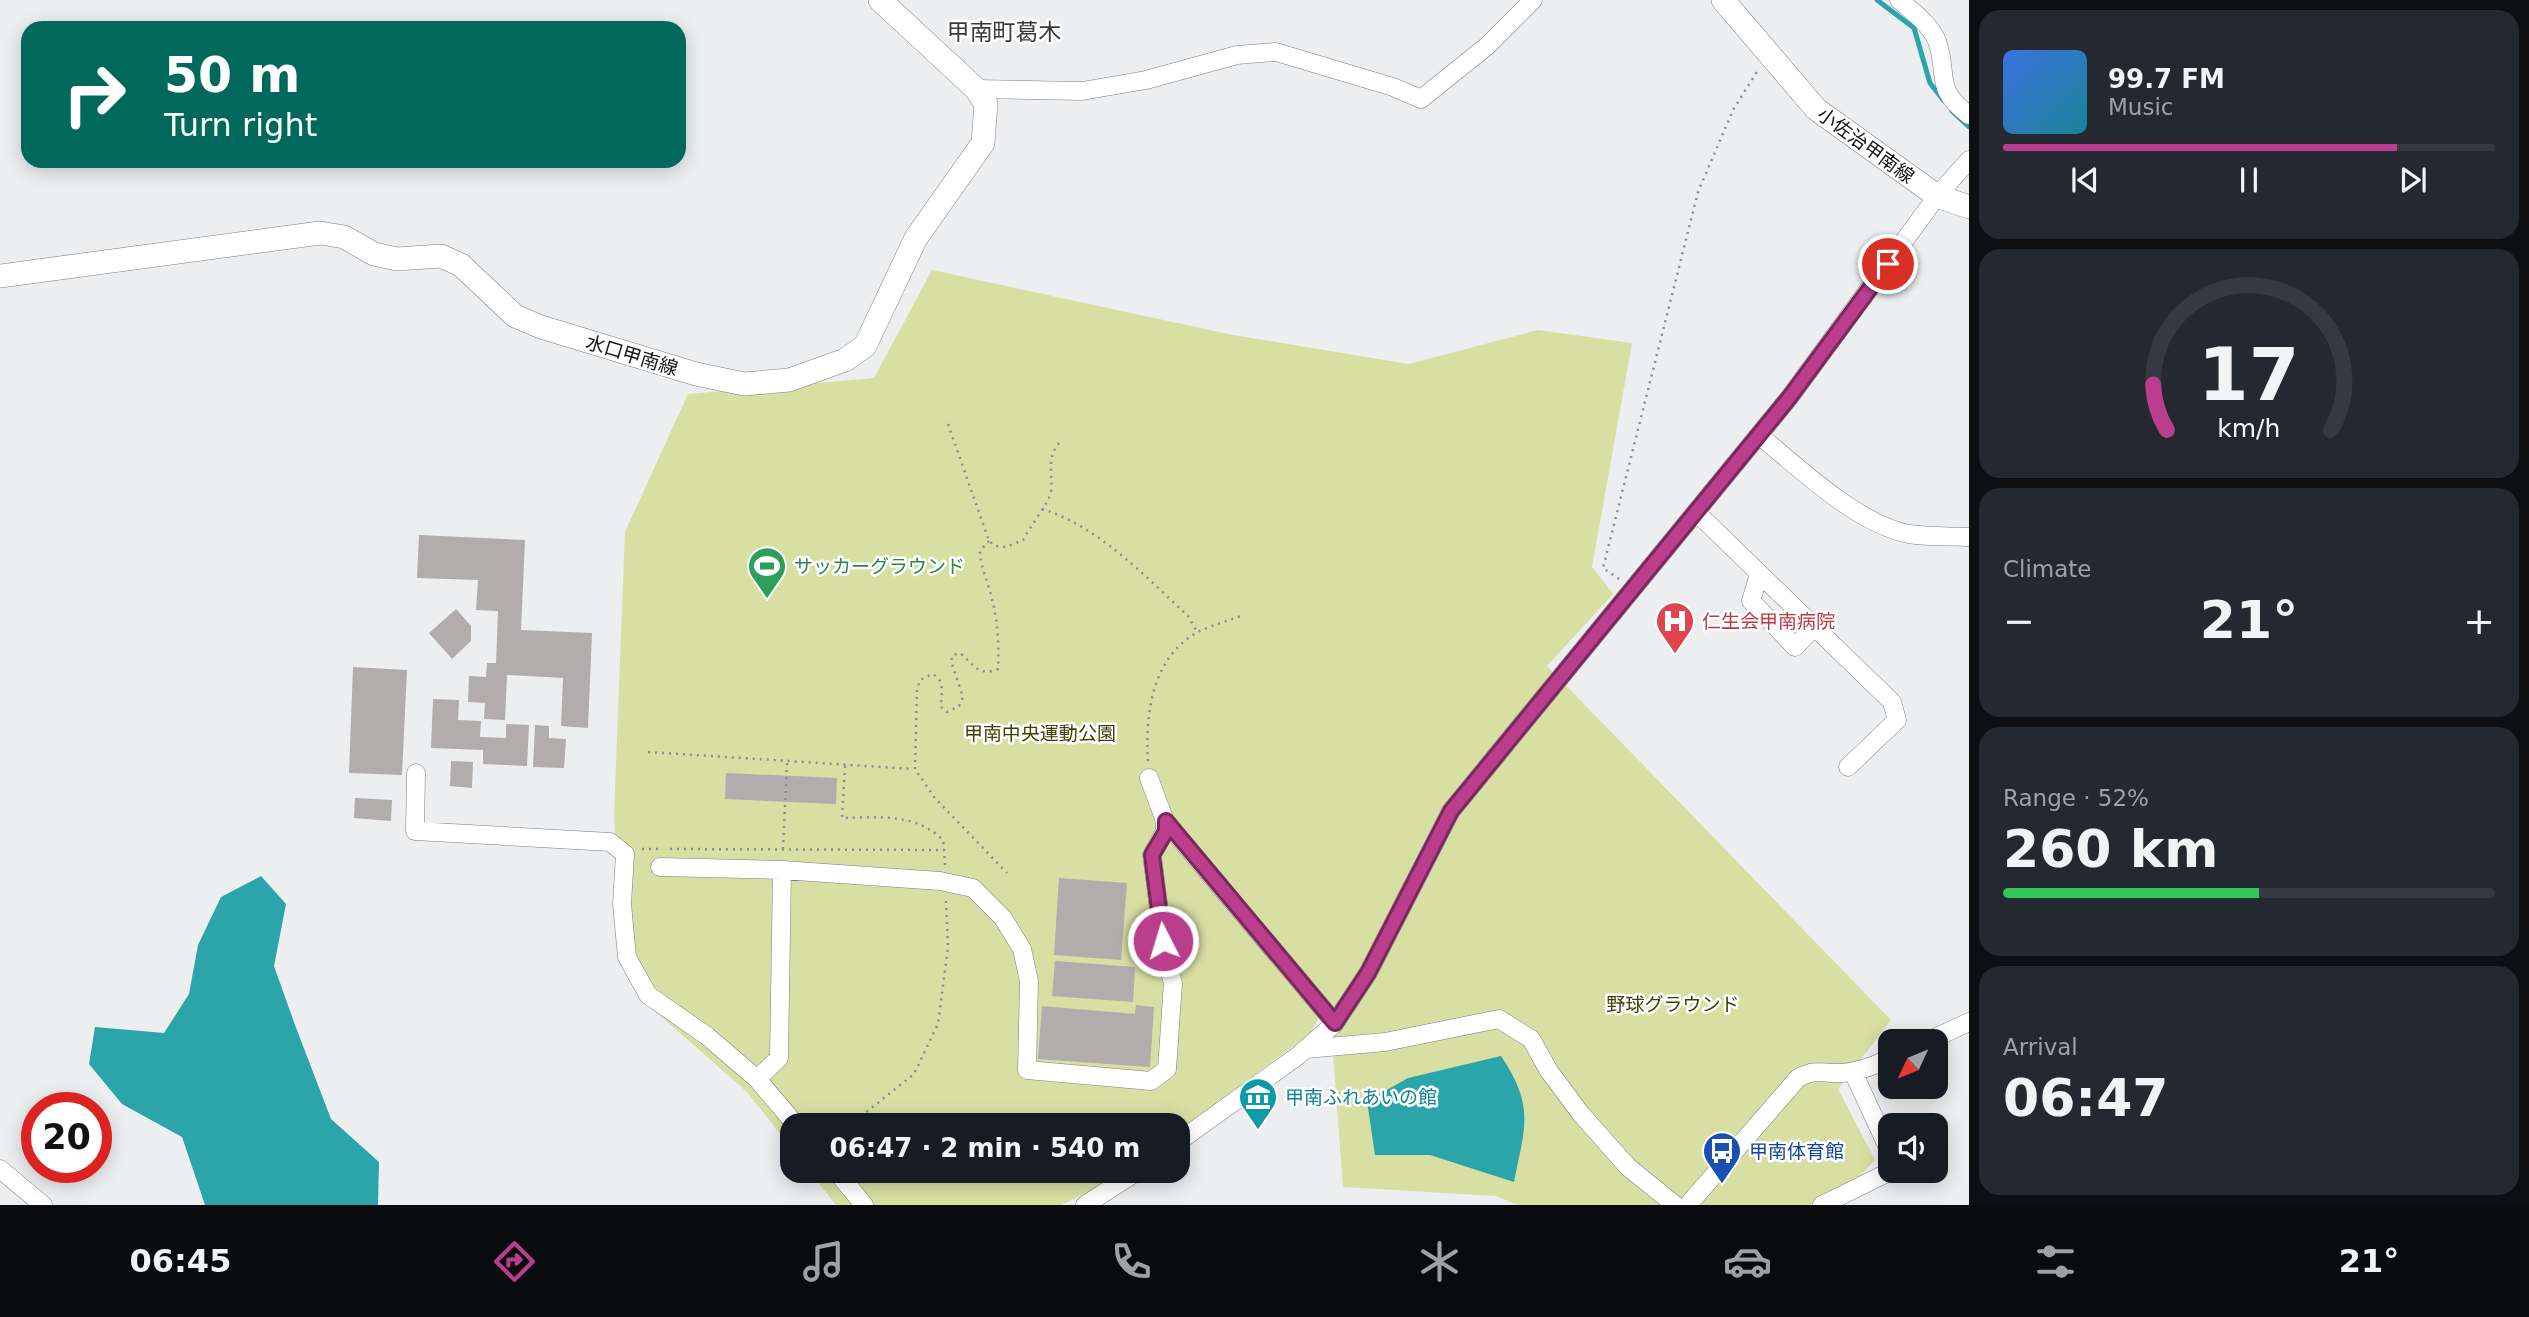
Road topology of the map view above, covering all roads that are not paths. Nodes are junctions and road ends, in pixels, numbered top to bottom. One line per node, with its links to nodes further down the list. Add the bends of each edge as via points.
1 (880, 0): 5 (main road)
2 (1533, 0): 5 (street, via 1487,46 1421,99 1276,52 1237,55 1146,80 1082,91)
3 (1723, 0): 8 (main road, 小佐治甲南線, via 1816,110)
4 (1899, 0): 6 (street, via 1937,41 1942,80 1953,103)
5 (976, 89): 10 (main road, 水口甲南線, via 986,104 983,143 916,238 865,346 845,360 789,380 744,384 696,374 541,327 515,316 461,265 441,256 397,259 374,254 344,237 320,233)
6 (1969, 115)
7 (1969, 160): 8 (street)
8 (1937, 196): 9 (main road, 小佐治甲南線); 11 (street)
9 (1969, 207)
10 (0, 276)
11 (1759, 435): 12 (street); 13 (street, via 1875,522 1908,534)
12 (1696, 512): 14 (street); 22 (street, via 1451,811 1368,973)
13 (1969, 537)
14 (1759, 574): 15 (street); 15 (street, via 1751,601 1795,647)
15 (1814, 627): 16 (street, via 1892,702 1897,720)
16 (1848, 767)
17 (416, 773): 28 (street, via 415,831 610,842 629,852 622,904 627,957 649,995)
18 (1149, 778): 19 (street)
19 (1166, 821): 21 (street, via 1166,831 1152,855 1165,957 1173,983 1172,1016 1167,1069 1151,1081 1027,1070 1029,981 1022,949 1003,918 973,888 940,881); 22 (street)
20 (660, 867): 21 (street)
21 (782, 870): 28 (street, via 779,1058)
22 (1335, 1023): 25 (street)
23 (1969, 1023): 24 (street)
24 (1948, 1032)
25 (1306, 1049): 31 (street); 39 (street, via 1385,1042 1499,1018 1531,1039 1581,1114 1628,1167)
26 (1878, 1064): 27 (street)
27 (1853, 1072): 30 (street); 40 (street, via 1814,1070 1798,1078)
28 (757, 1079): 29 (street)
29 (786, 1113)
30 (1878, 1126)
31 (1190, 1133)
32 (0, 1169): 36 (street)
33 (1878, 1177): 41 (street)
34 (846, 1183): 37 (street)
35 (1119, 1183): 38 (street)
36 (31, 1202)
37 (864, 1205)
38 (1085, 1205)
39 (1675, 1205)
40 (1688, 1205)
41 (1822, 1205)

